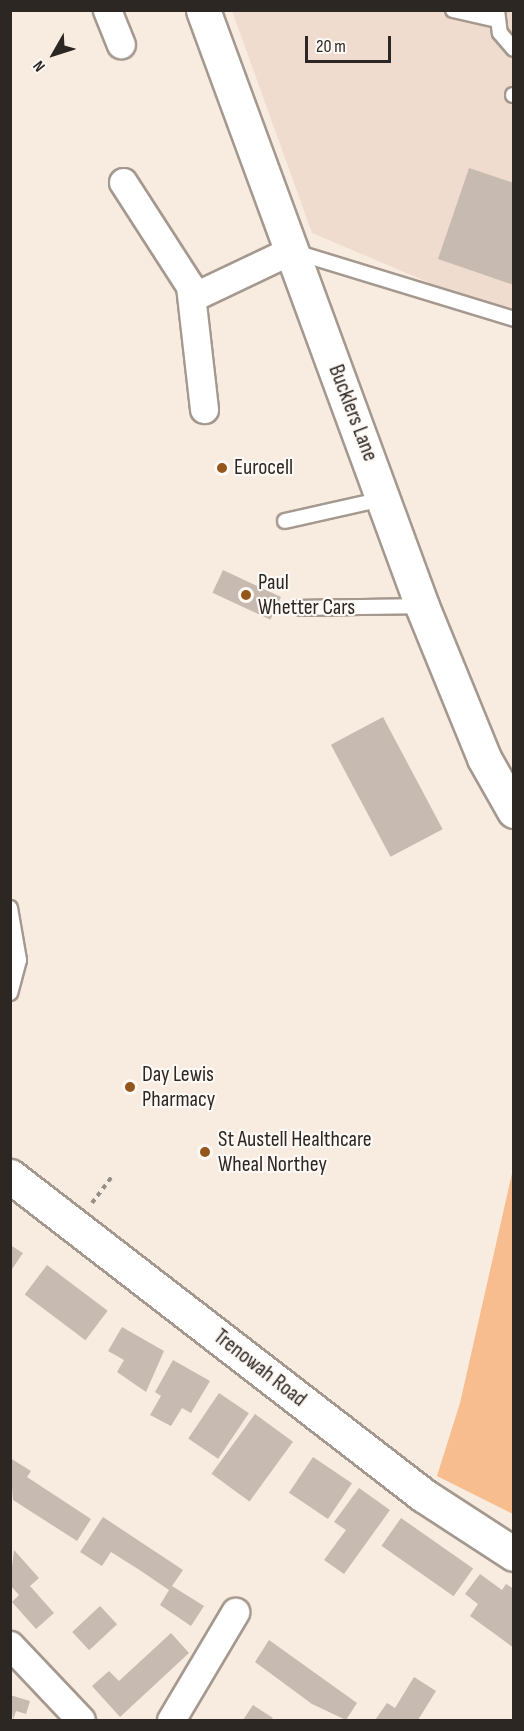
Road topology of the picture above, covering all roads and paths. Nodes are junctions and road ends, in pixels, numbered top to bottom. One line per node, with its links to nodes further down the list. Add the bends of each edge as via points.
1 (203, 10): 8 (street, Bucklers Lane)
2 (453, 10): 4 (lane)
3 (100, 13): 5 (street)
4 (497, 15): 6 (lane)
5 (121, 44)
6 (513, 49)
7 (123, 182): 9 (street)
8 (290, 251): 9 (street); 10 (lane); 12 (street, Bucklers Lane)
9 (193, 297): 11 (street)
10 (513, 319)
11 (204, 410)
12 (385, 498): 13 (lane); 14 (street, Bucklers Lane)
13 (285, 521)
14 (422, 606): 15 (lane); 16 (street, Bucklers Lane, via 484,758)
15 (301, 608)
16 (513, 811)
17 (10, 908): 18 (lane, via 19,960)
18 (10, 993)
19 (10, 1176): 22 (street, Trenowah Road, via 423,1495)
20 (112, 1176): 21 (path)
21 (94, 1200)
22 (513, 1554)
23 (235, 1612): 26 (street)
24 (10, 1645): 25 (street)
25 (81, 1720)
26 (171, 1720)

